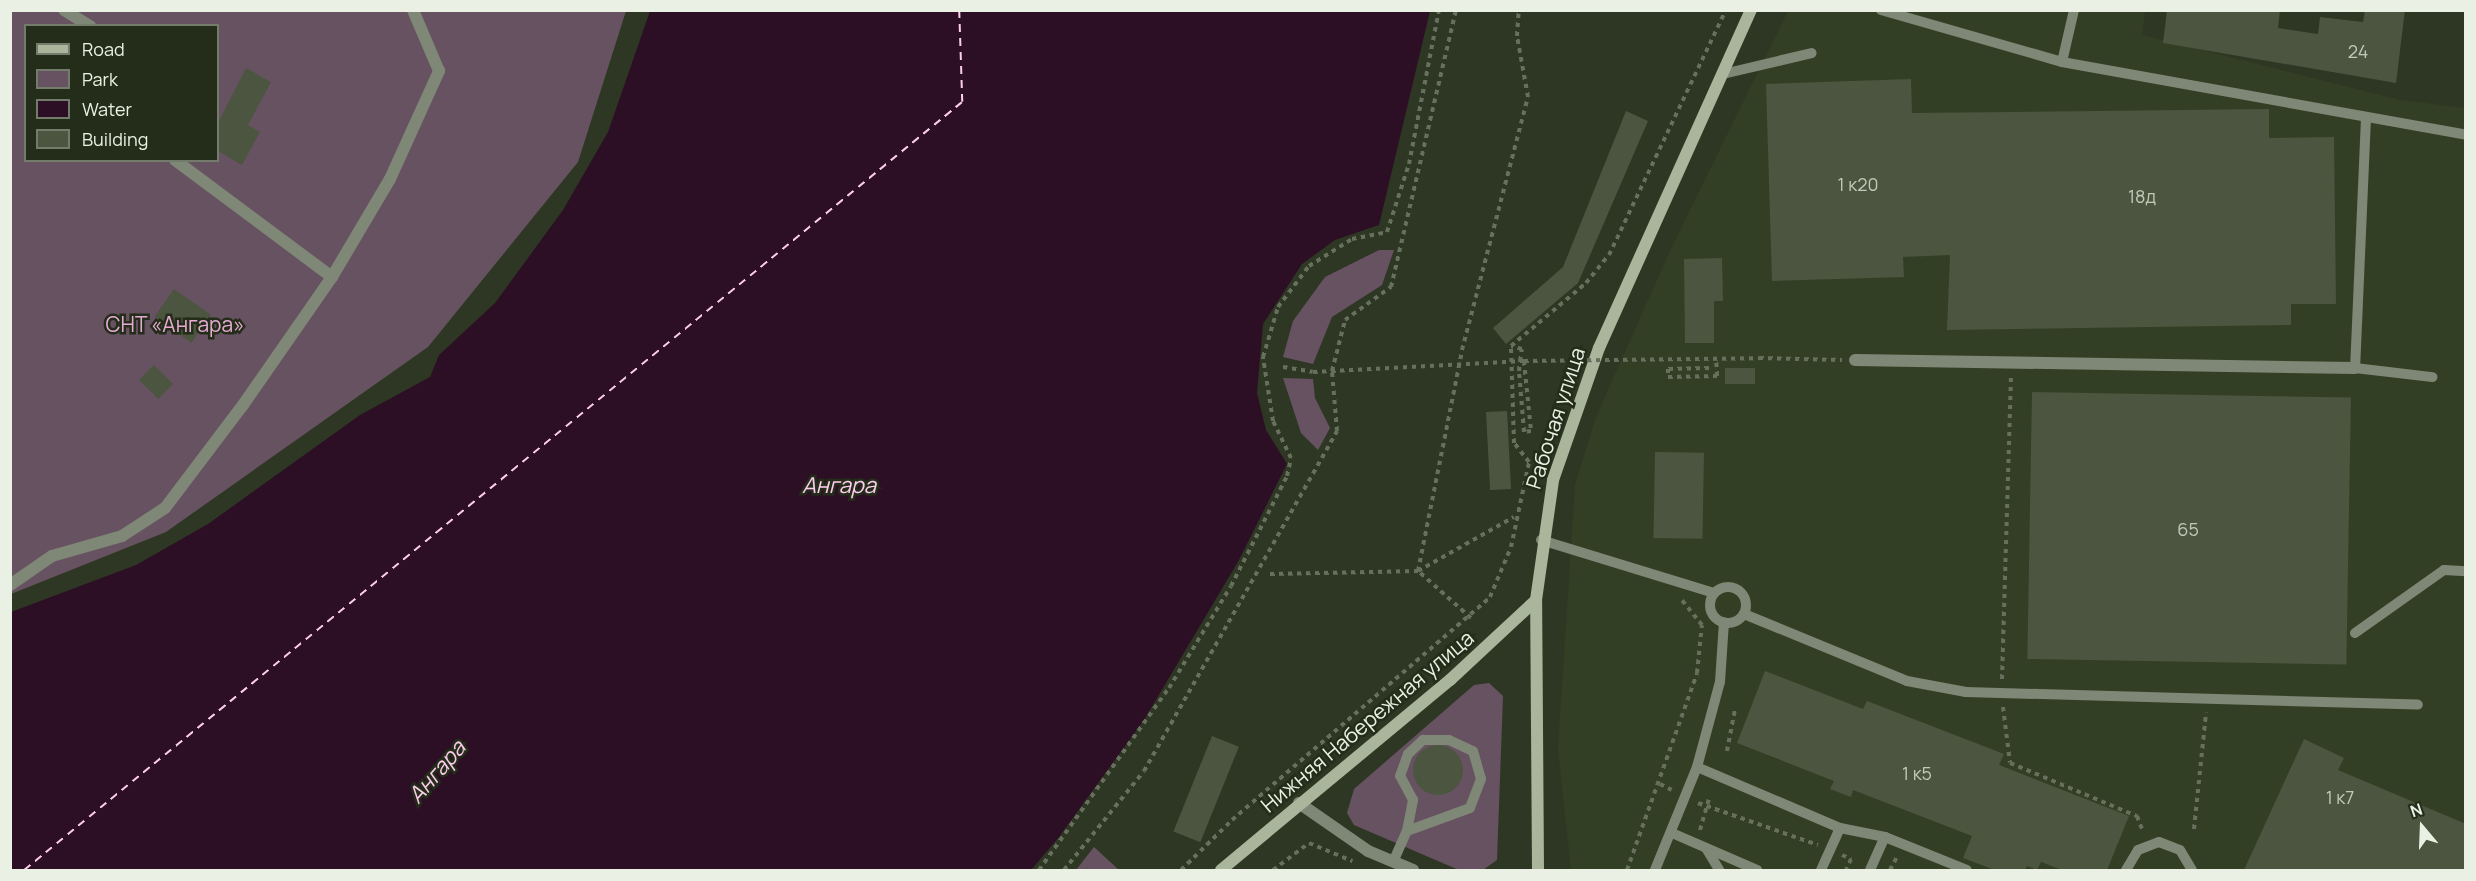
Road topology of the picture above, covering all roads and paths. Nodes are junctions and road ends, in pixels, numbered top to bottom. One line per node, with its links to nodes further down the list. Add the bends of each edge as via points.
1 (64, 10): 10 (street)
2 (413, 10): 17 (street, via 439,71 390,179)
3 (1439, 10): 63 (path, via 1409,164 1387,232 1352,239 1309,266 1278,307 1263,357 1273,421 1291,458 1287,476 1231,586 1170,688)
4 (1456, 10): 28 (path, via 1391,287 1345,320)
5 (1519, 10): 24 (path, via 1516,36 1528,97)
6 (1726, 10): 18 (path, via 1610,255)
7 (1751, 10): 13 (main road, Рабочая улица)
8 (1881, 10): 12 (lane)
9 (2074, 10): 12 (lane)
10 (87, 24)
11 (1812, 53): 13 (lane)
12 (2062, 62): 14 (lane)
13 (1723, 74): 31 (main road, Рабочая улица, via 1599,348 1559,456)
14 (2366, 118): 15 (lane); 27 (lane)
15 (2466, 135)
16 (178, 162): 17 (street)
17 (332, 277): 35 (street, via 165,508 122,536 52,556)
18 (1511, 346): 21 (path); 22 (path, via 1522,349)
19 (1716, 359): 20 (path, bridge); 22 (path, bridge); 26 (path, via 1717,376 1668,377 1668,369)
20 (1855, 360): 23 (street)
21 (1512, 361): 22 (path); 24 (path); 30 (path, via 1514,443 1529,462)
22 (1522, 361): 22 (path, via 1531,431 1524,432 1520,371)
23 (2012, 363): 27 (street); 43 (path)
24 (1459, 364): 28 (path); 32 (path)
25 (1283, 367): 28 (path)
26 (1709, 368)
27 (2355, 368): 29 (lane)
28 (1332, 371): 64 (path, via 1336,431 1287,523 1143,771)
29 (2433, 377)
30 (1515, 516): 32 (path); 40 (path, via 1500,580)
31 (1541, 540): 37 (lane); 38 (main road, Рабочая улица)
32 (1418, 571): 34 (path); 40 (path)
33 (2466, 571): 42 (lane, via 2444,570)
34 (1270, 574)
35 (10, 585)
36 (1677, 593): 70 (path, via 1702,625 1697,673)
37 (1714, 593): 39 (lane, via 1725,587 1737,589 1745,598); 41 (lane, via 1711,611)
38 (1536, 600): 50 (main road, Нижняя Набережная улица, via 1450,680); 69 (main road, Рабочая улица)
39 (1743, 614): 41 (lane); 43 (lane, via 1907,681)
40 (1471, 618): 65 (path, via 1232,820)
41 (1724, 622): 48 (lane, via 1720,682)
42 (2355, 633)
43 (2001, 692): 44 (lane); 59 (path, via 2010,763 2137,816)
44 (2207, 697): 45 (lane); 54 (path)
45 (2418, 705)
46 (1735, 709): 47 (path)
47 (1727, 751)
48 (1697, 767): 53 (lane); 56 (lane)
49 (1710, 796): 51 (path)
50 (1299, 803): 61 (street, via 1350,840); 66 (main road, Нижняя Набережная улица)
51 (1706, 807): 52 (path); 58 (path)
52 (1706, 817)
53 (1840, 828): 57 (lane); 74 (lane)
54 (2194, 829)
55 (1407, 831): 55 (lane, via 1470,808 1481,779 1473,750 1449,740 1423,740 1408,754 1400,776 1413,800); 61 (lane)
56 (1672, 833): 60 (lane); 71 (lane)
57 (1885, 837): 75 (lane); 76 (lane)
58 (1818, 844)
59 (2148, 844): 77 (lane, via 2131,858); 78 (lane, via 2180,850)
60 (1706, 848): 72 (lane); 73 (lane)
61 (1393, 862): 68 (street)
62 (1364, 866): 67 (path, via 1310,843)
63 (1040, 870)
64 (1064, 870)
65 (1181, 870)
66 (1221, 870)
67 (1274, 870)
68 (1413, 870)
69 (1538, 870)
70 (1626, 870)
71 (1655, 870)
72 (1719, 870)
73 (1757, 870)
74 (1821, 870)
75 (1870, 870)
76 (1967, 870)
77 (2126, 870)
78 (2192, 870)

